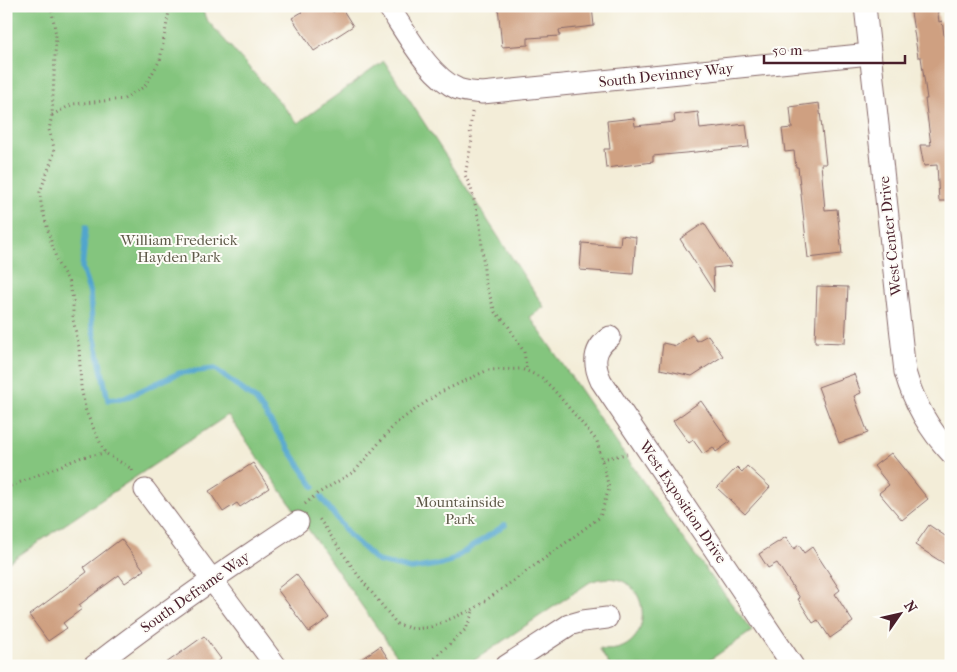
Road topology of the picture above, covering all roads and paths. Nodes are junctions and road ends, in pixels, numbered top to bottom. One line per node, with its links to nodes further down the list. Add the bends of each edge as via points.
1 (51, 6): 7 (path, via 56,36)
2 (170, 6): 7 (path, via 160,60 145,86 124,99 74,104)
3 (388, 6): 6 (street, via 430,66)
4 (865, 6): 5 (street, West Center Drive)
5 (870, 54): 6 (street, South Devinney Way); 10 (street, West Center Drive, via 905,372 919,410)
6 (466, 98): 9 (path, via 472,140 465,175 480,224 485,281 496,312 524,352)
7 (52, 116): 11 (path, via 49,130 55,151 40,192 41,204 58,264 68,280 73,299 86,412)
8 (610, 337): 24 (street, West Exposition Drive, via 598,349 595,358 601,381)
9 (527, 371): 13 (path, via 542,378 553,389 597,441); 18 (path, via 488,370 439,393 396,423 355,471 307,502 357,574 397,624 414,629 431,627)
10 (951, 452)
11 (105, 453): 14 (path, via 82,458); 15 (path, via 132,469 136,484)
12 (627, 454): 13 (path)
13 (602, 459): 18 (path, via 609,488 600,517)
14 (6, 488)
15 (145, 490): 17 (street)
16 (298, 522): 17 (street, South Deframe Way)
17 (212, 579): 20 (street, South Deframe Way); 21 (street)
18 (474, 609): 22 (path, via 466,629 431,660)
19 (607, 618): 23 (street, via 569,626)
20 (94, 666)
21 (276, 666)
22 (429, 666)
23 (506, 666)
24 (793, 666)

